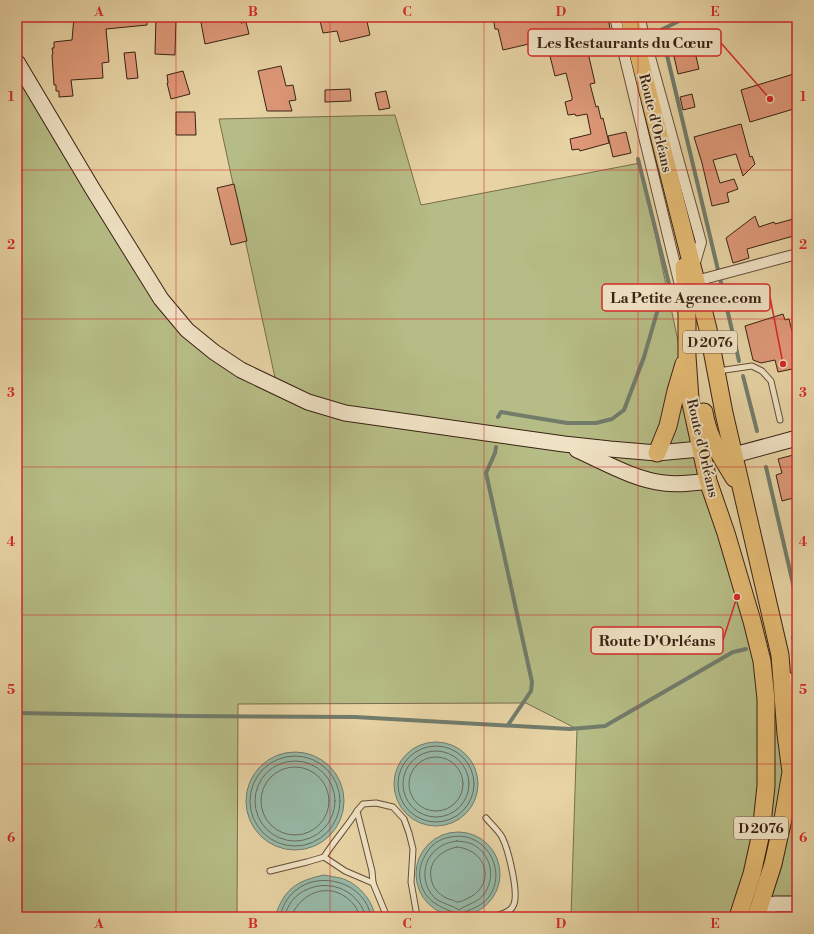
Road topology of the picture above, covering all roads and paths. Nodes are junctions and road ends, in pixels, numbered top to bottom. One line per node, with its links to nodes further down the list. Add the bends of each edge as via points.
1 (615, 17): 8 (street)
2 (629, 17): 5 (main road, Route d'Orléans / D 2076)
3 (639, 17): 7 (street, via 701,242)
4 (17, 62): 13 (main road, via 161,298 187,330 214,352 241,370 302,399 345,413)
5 (682, 229): 7 (main road, Route d'Orléans / D 2076); 8 (main road, Route d'Orléans / D 2076)
6 (797, 254): 7 (street)
7 (694, 276): 10 (main road, Route d'Orléans / D 2076)
8 (687, 315): 9 (main road, Route d'Orléans / D 2076); 16 (main road, D 2076, via 706,424 712,440)
9 (686, 356): 14 (main road, Route d'Orléans / D 2076, via 690,399); 15 (main road, D 2076, via 668,426)
10 (716, 372): 11 (lane, via 752,366 762,371 772,381); 16 (main road, Route d'Orléans / D 2076, via 724,413)
11 (780, 420)
12 (797, 438): 16 (main road)
13 (564, 444): 15 (main road); 17 (main road, via 645,479 665,483)
14 (700, 449): 15 (main road); 16 (main road); 17 (main road, Route d'Orléans / D 2076)
15 (657, 453)
16 (728, 457): 17 (main road); 18 (main road, Route d'Orléans / D 2076, via 742,490)
17 (708, 481): 19 (main road, Route d'Orléans / D 2076, via 739,574)
18 (780, 655): 20 (main road); 21 (main road, D 2076)
19 (762, 662): 21 (main road, Route d'Orléans / D 2076); 34 (main road, Route d'Orléans / D 2076, via 766,699 766,786 761,833 752,874)
20 (797, 718)
21 (786, 734): 22 (main road, D 2076)
22 (791, 772): 23 (main road); 30 (main road, D 2076, via 773,864)
23 (797, 797)
24 (357, 811): 26 (lane); 28 (lane); 32 (lane, via 364,804 376,803 393,807 404,819 413,849 411,882)
25 (486, 818): 33 (lane, via 502,837 516,890 513,907)
26 (324, 857): 27 (lane); 28 (lane, via 345,871)
27 (270, 871)
28 (373, 883): 31 (lane)
29 (797, 904): 30 (main road, via 775,904)
30 (758, 913)
31 (387, 917)
32 (418, 917)
33 (492, 917)
34 (738, 917)

